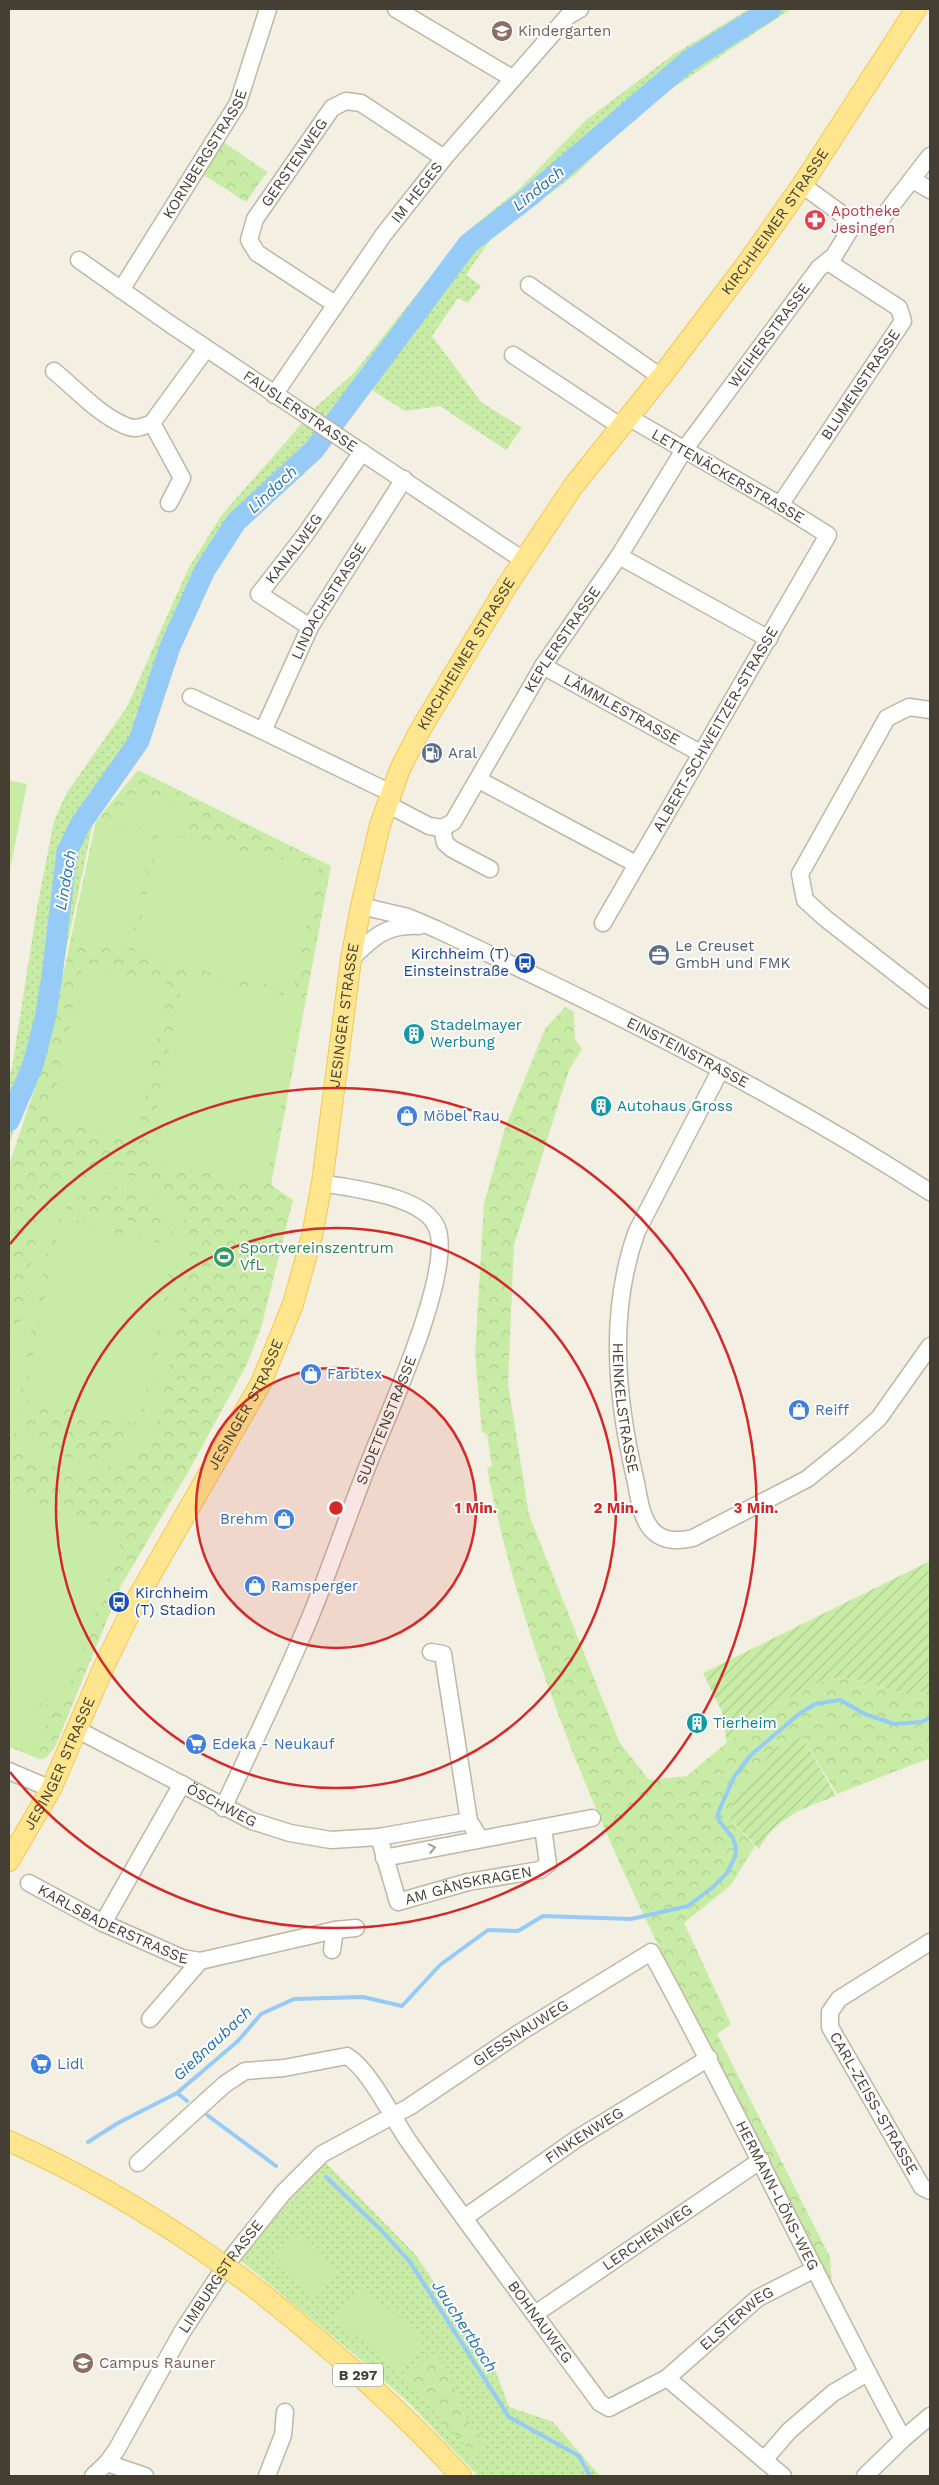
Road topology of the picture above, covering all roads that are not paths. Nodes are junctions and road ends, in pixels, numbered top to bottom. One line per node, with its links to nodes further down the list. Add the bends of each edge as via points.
1 (268, 9): 15 (street, KORNBERGSTRASSE, via 238,104)
2 (396, 9): 5 (street)
3 (580, 9): 5 (street, IM HEGES, via 568,16)
4 (916, 9): 9 (main road, KIRCHHEIMER STRASSE)
5 (512, 78): 7 (street, IM HEGES)
6 (930, 156): 8 (street)
7 (444, 158): 16 (street, IM HEGES, via 384,234); 16 (street, GERSTENWEG, via 361,103 346,101 332,108 255,218 249,240 257,253)
8 (913, 180): 10 (street); 11 (street, via 875,227)
9 (802, 186): 11 (street); 20 (main road, KIRCHHEIMER STRASSE)
10 (930, 190)
11 (854, 224): 13 (street, WEIHERSTRASSE)
12 (79, 260): 15 (street, FAUSLERSTRASSE)
13 (828, 262): 24 (street, WEIHERSTRASSE, via 819,268); 28 (street, BLUMENSTRASSE, via 899,308 903,321)
14 (529, 286): 20 (street)
15 (121, 290): 17 (street, FAUSLERSTRASSE)
16 (335, 304): 21 (street, IM HEGES)
17 (206, 349): 21 (street, FAUSLERSTRASSE); 23 (street)
18 (513, 355): 22 (street)
19 (54, 371): 23 (street, via 126,427 140,428)
20 (660, 377): 22 (main road, KIRCHHEIMER STRASSE)
21 (274, 395): 25 (street, FAUSLERSTRASSE)
22 (624, 421): 24 (street, LETTENÄCKERSTRASSE); 31 (main road, KIRCHHEIMER STRASSE)
23 (152, 423): 27 (street, via 182,478)
24 (684, 450): 28 (street, LETTENÄCKERSTRASSE); 30 (street, KEPLERSTRASSE)
25 (362, 452): 26 (street, FAUSLERSTRASSE); 32 (street, KANALWEG, via 305,535 259,594)
26 (404, 479): 31 (street, FAUSLERSTRASSE); 32 (street, LINDACHSTRASSE)
27 (169, 503)
28 (780, 505): 29 (street, LETTENÄCKERSTRASSE)
29 (828, 535): 33 (street, ALBERT-SCHWEITZER-STRASSE)
30 (619, 556): 33 (street); 34 (street, KEPLERSTRASSE)
31 (523, 560): 40 (main road, KIRCHHEIMER STRASSE, via 419,732)
32 (310, 627): 37 (street, LINDACHSTRASSE)
33 (770, 638): 38 (street, ALBERT-SCHWEITZER-STRASSE)
34 (543, 666): 38 (street, LÄMMLESTRASSE); 39 (street, KEPLERSTRASSE)
35 (191, 697): 37 (street)
36 (930, 710): 48 (street, via 909,707 887,718 800,874 805,900)
37 (263, 731): 40 (street)
38 (700, 753): 42 (street, ALBERT-SCHWEITZER-STRASSE)
39 (479, 780): 41 (street, KEPLERSTRASSE, via 454,822); 42 (street)
40 (389, 798): 41 (street, via 429,826); 44 (main road, KIRCHHEIMER STRASSE)
41 (442, 828): 43 (street, via 445,843 452,849)
42 (636, 864): 45 (street, ALBERT-SCHWEITZER-STRASSE)
43 (490, 869)
44 (361, 906): 46 (street, EINSTEINSTRASSE, via 408,917); 47 (main road, JESINGER STRASSE)
45 (603, 923)
46 (436, 929): 47 (street, EINSTEINSTRASSE, via 401,925 370,939); 49 (street, EINSTEINSTRASSE, via 573,993)
47 (351, 959): 50 (main road, JESINGER STRASSE)
48 (930, 1000)
49 (721, 1069): 51 (street, EINSTEINSTRASSE); 52 (street, HEINKELSTRASSE, via 637,1230 621,1292 618,1378 625,1438 643,1514 652,1530 661,1537 678,1541 693,1538 807,1479 879,1418)
50 (322, 1183): 54 (main road, JESINGER STRASSE, via 312,1236 293,1304 265,1375 138,1597 105,1664); 58 (street, SUDETENSTRASSE, via 371,1192 415,1205 437,1227 441,1246 440,1267 395,1399 310,1617)
51 (930, 1192)
52 (930, 1346)
53 (431, 1652): 60 (street, via 443,1654)
54 (78, 1730): 56 (street, ÖSCHWEG); 57 (main road, JESINGER STRASSE)
55 (9, 1771): 57 (street)
56 (182, 1784): 58 (street, ÖSCHWEG); 67 (street)
57 (51, 1789): 65 (main road, JESINGER STRASSE)
58 (223, 1808): 62 (street, ÖSCHWEG, via 290,1833 331,1840)
59 (592, 1818): 61 (street)
60 (470, 1821): 62 (street, ÖSCHWEG); 63 (street)
61 (543, 1828): 63 (street); 64 (street, AM GÄNSKRAGEN, via 548,1864 540,1870 468,1882 398,1902)
62 (379, 1837): 64 (street)
63 (480, 1839): 64 (street, one-way to 63)
64 (384, 1858)
65 (9, 1861)
66 (29, 1883): 67 (street, KARLSBADERSTRASSE)
67 (103, 1923): 73 (street, KARLSBADERSTRASSE, via 182,1958)
68 (356, 1928): 69 (street, KARLSBADERSTRASSE)
69 (335, 1930): 71 (street); 73 (street, KARLSBADERSTRASSE)
70 (930, 1942): 80 (street, CARL-ZEISS-STRASSE, via 839,1999 830,2012 830,2027 856,2074 922,2187)
71 (332, 1950)
72 (651, 1952): 75 (street, HERMANN-LÖNS-WEG); 76 (street, GIESSNAUWEG, via 519,2033)
73 (200, 1961): 74 (street, KARLSBADERSTRASSE)
74 (150, 2019)
75 (709, 2058): 78 (street, HERMANN-LÖNS-WEG); 81 (street, FINKENWEG, via 578,2138)
76 (392, 2117): 79 (street, BOHNAUWEG, via 354,2060 347,2056 284,2068 245,2071 225,2084); 81 (street, BOHNAUWEG); 90 (street, LIMBURGSTRASSE, via 322,2154 268,2212 228,2262 182,2332)
77 (9, 2140): 94 (main road, B 297, bridge, via 121,2198 247,2282 363,2379)
78 (761, 2160): 82 (street, HERMANN-LÖNS-WEG); 83 (street, LERCHENWEG)
79 (138, 2163)
80 (930, 2192)
81 (464, 2218): 83 (street, BOHNAUWEG)
82 (814, 2269): 84 (street, HERMANN-LÖNS-WEG); 85 (street, ELSTERWEG, via 758,2298)
83 (535, 2314): 85 (street, BOHNAUWEG, via 600,2403 609,2408)
84 (867, 2373): 88 (street, HERMANN-LÖNS-WEG); 89 (street, via 833,2393 789,2431)
85 (667, 2378): 89 (street)
86 (285, 2412): 93 (street, via 283,2435)
87 (930, 2416): 88 (street)
88 (903, 2439): 96 (street)
89 (764, 2460): 95 (street)
90 (107, 2463): 91 (street, LIMBURGSTRASSE); 92 (street)
91 (93, 2476)
92 (144, 2476)
93 (267, 2476)
94 (461, 2476)
95 (783, 2476)
96 (865, 2476)

